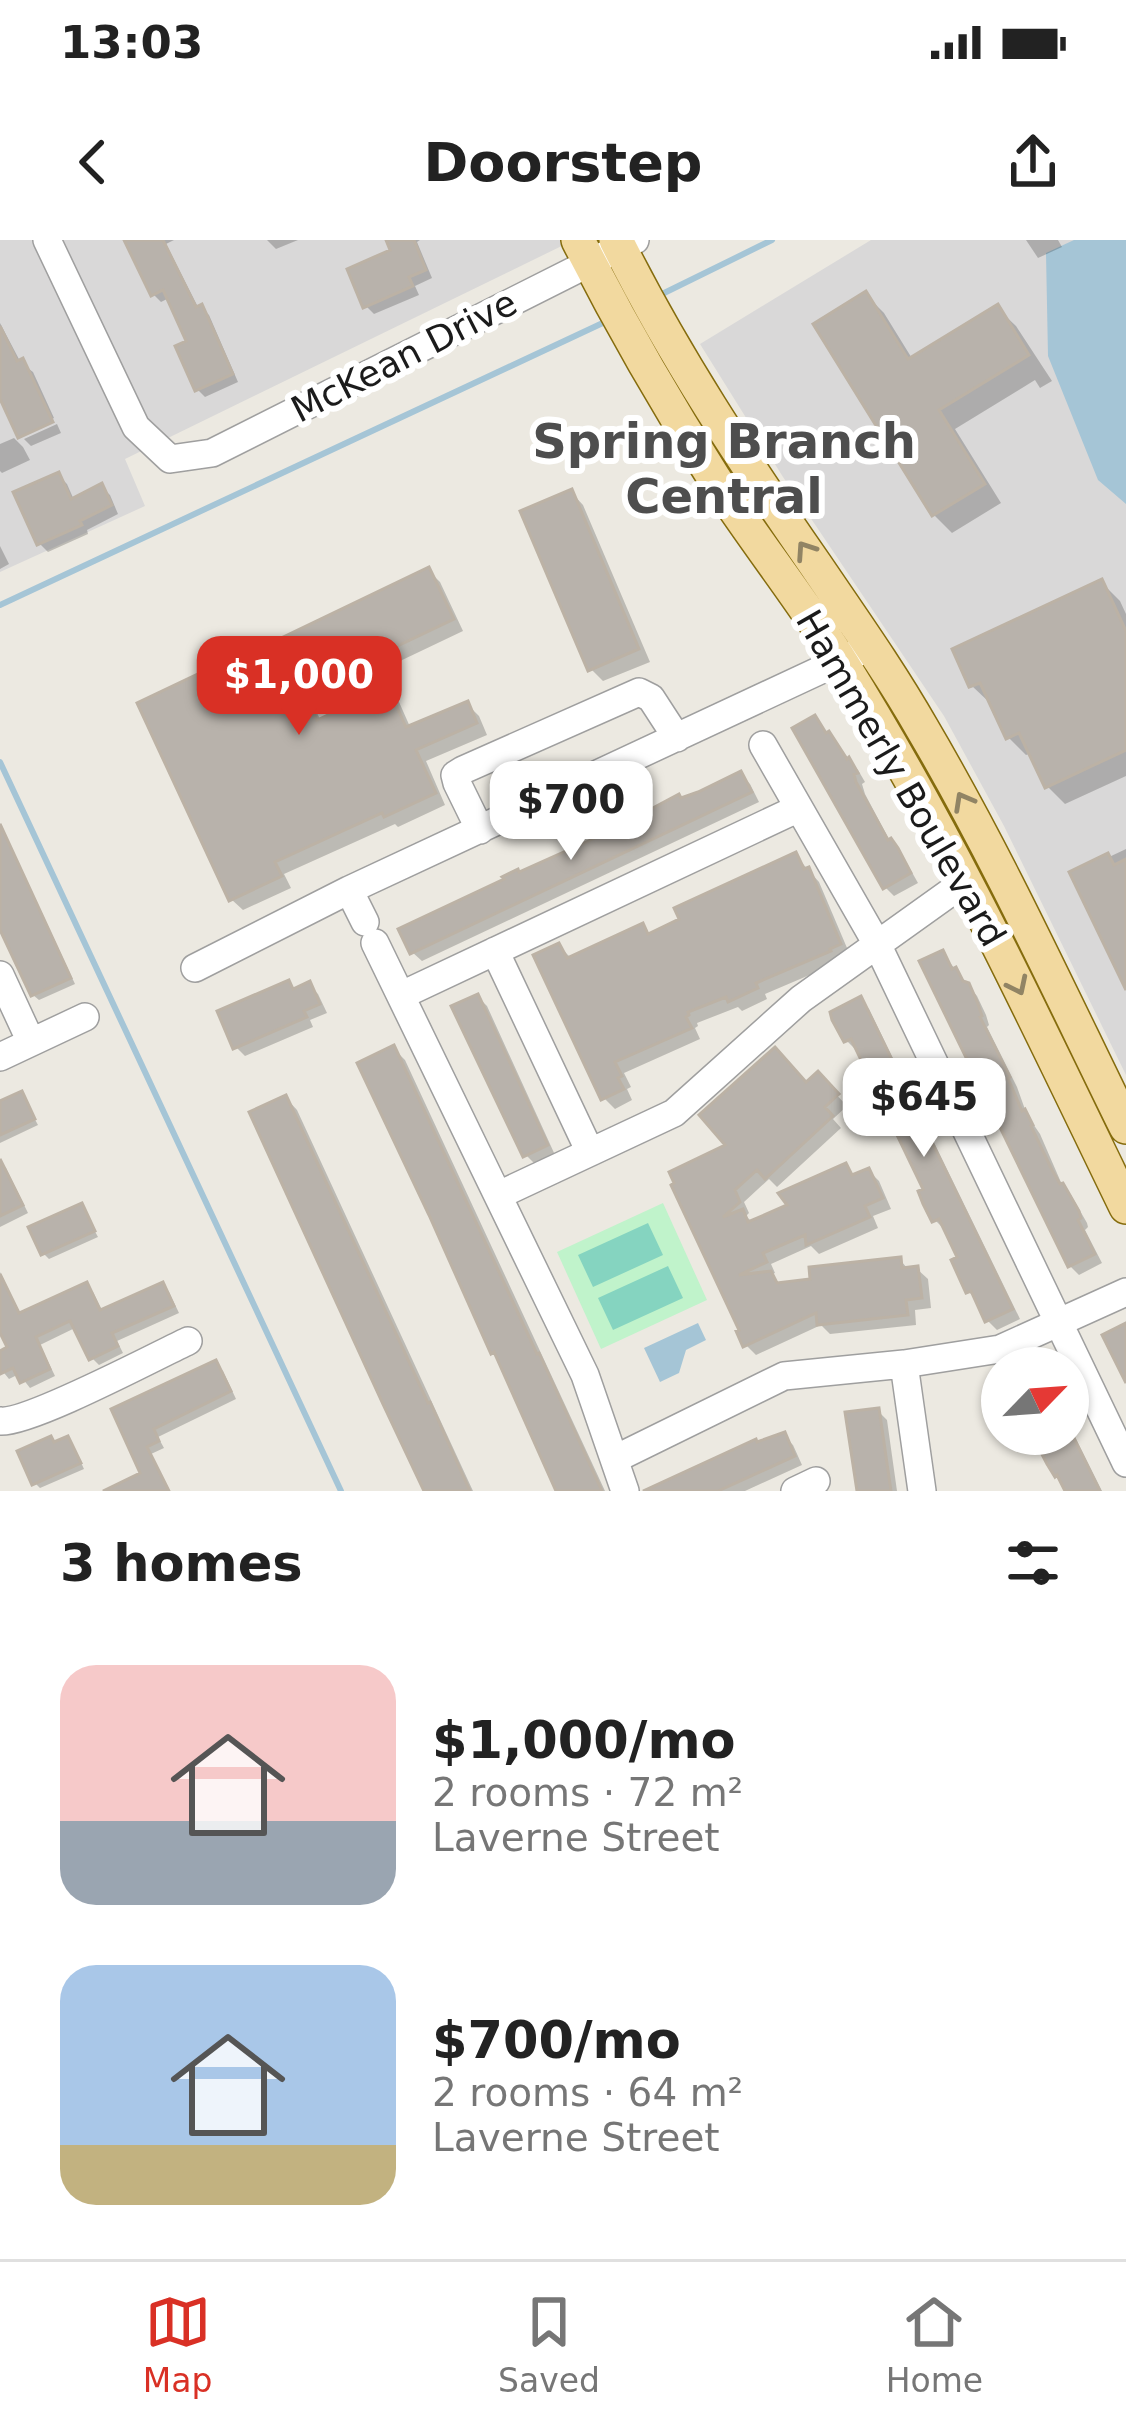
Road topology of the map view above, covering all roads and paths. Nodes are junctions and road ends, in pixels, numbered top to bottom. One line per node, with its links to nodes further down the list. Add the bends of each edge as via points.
1 (47, 240): 2 (street, McKean Drive, via 136,428 170,459 212,453)
2 (610, 255): 3 (main road, Hammerly Boulevard)
3 (655, 347): 4 (main road, Hammerly Boulevard, one-way to 3); 5 (main road, Hammerly Boulevard, via 716,481)
4 (872, 646): 5 (street); 10 (main road, Hammerly Boulevard, one-way to 4)
5 (842, 662): 6 (street); 11 (main road, Hammerly Boulevard)
6 (677, 738): 9 (street); 9 (street, via 639,692 463,770 457,783)
7 (763, 746): 8 (street)
8 (799, 808): 13 (street); 14 (street)
9 (479, 830): 12 (street)
10 (995, 859): 11 (main road); 21 (main road, Hammerly Boulevard)
11 (966, 880): 13 (street); 23 (main road, Hammerly Boulevard, one-way to 23)
12 (349, 890): 15 (street); 17 (street)
13 (877, 944): 22 (street, via 801,999 674,1113); 27 (street)
14 (495, 951): 17 (street); 22 (street)
15 (195, 968)
16 (0, 975): 19 (street)
17 (402, 995): 24 (street)
18 (85, 1017): 19 (street)
19 (31, 1042): 20 (street)
20 (0, 1057)
21 (1126, 1127)
22 (590, 1152): 24 (street)
23 (1118, 1168): 25 (main road, Hammerly Boulevard)
24 (500, 1195): 31 (street, via 585,1375)
25 (1126, 1207)
26 (1126, 1292): 27 (street)
27 (1059, 1324): 29 (street, via 1000,1348); 32 (street)
28 (188, 1341): 30 (street, via 53,1405)
29 (904, 1364): 31 (street, via 784,1376); 34 (street)
30 (0, 1421)
31 (615, 1459): 33 (street)
32 (1126, 1463)
33 (625, 1491)
34 (922, 1491)

